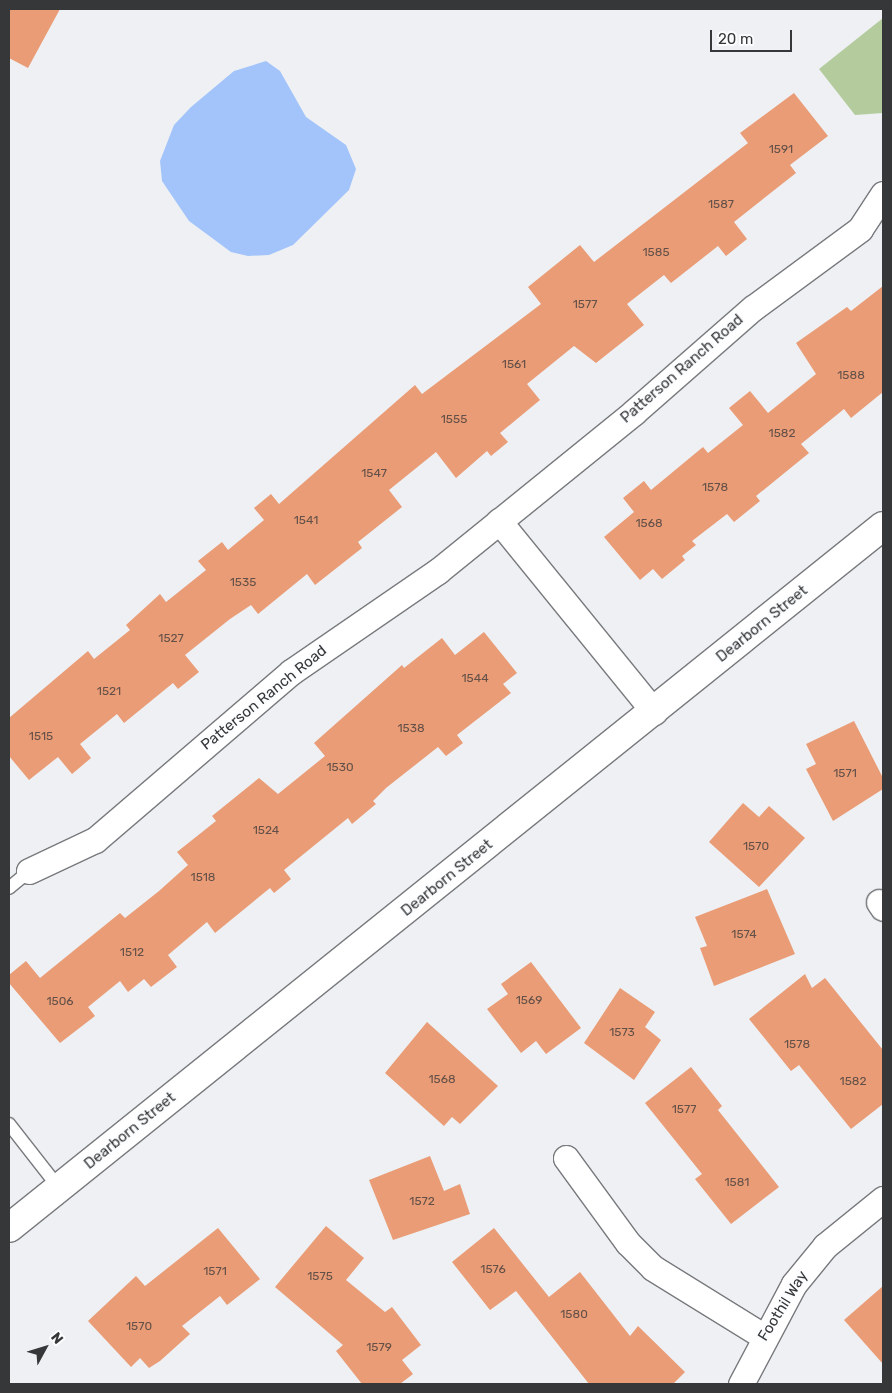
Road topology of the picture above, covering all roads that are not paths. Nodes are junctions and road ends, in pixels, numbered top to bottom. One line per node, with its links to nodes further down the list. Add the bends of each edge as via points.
1 (883, 194): 2 (street, Patterson Ranch Road, via 860,229 716,338 634,412)
2 (499, 521): 4 (street); 5 (street, Patterson Ranch Road, via 438,571 291,672 95,840)
3 (883, 526): 4 (street, Dearborn Street)
4 (654, 712): 9 (street, Dearborn Street)
5 (29, 871): 6 (lane)
6 (9, 888)
7 (9, 1124): 9 (lane)
8 (566, 1158): 12 (street, via 628,1243 654,1268)
9 (59, 1188): 11 (street, Dearborn Street)
10 (883, 1199): 12 (street, Foothil Way, via 825,1246 794,1284)
11 (9, 1228)
12 (762, 1336): 13 (street, Foothil Way)
13 (741, 1384)

